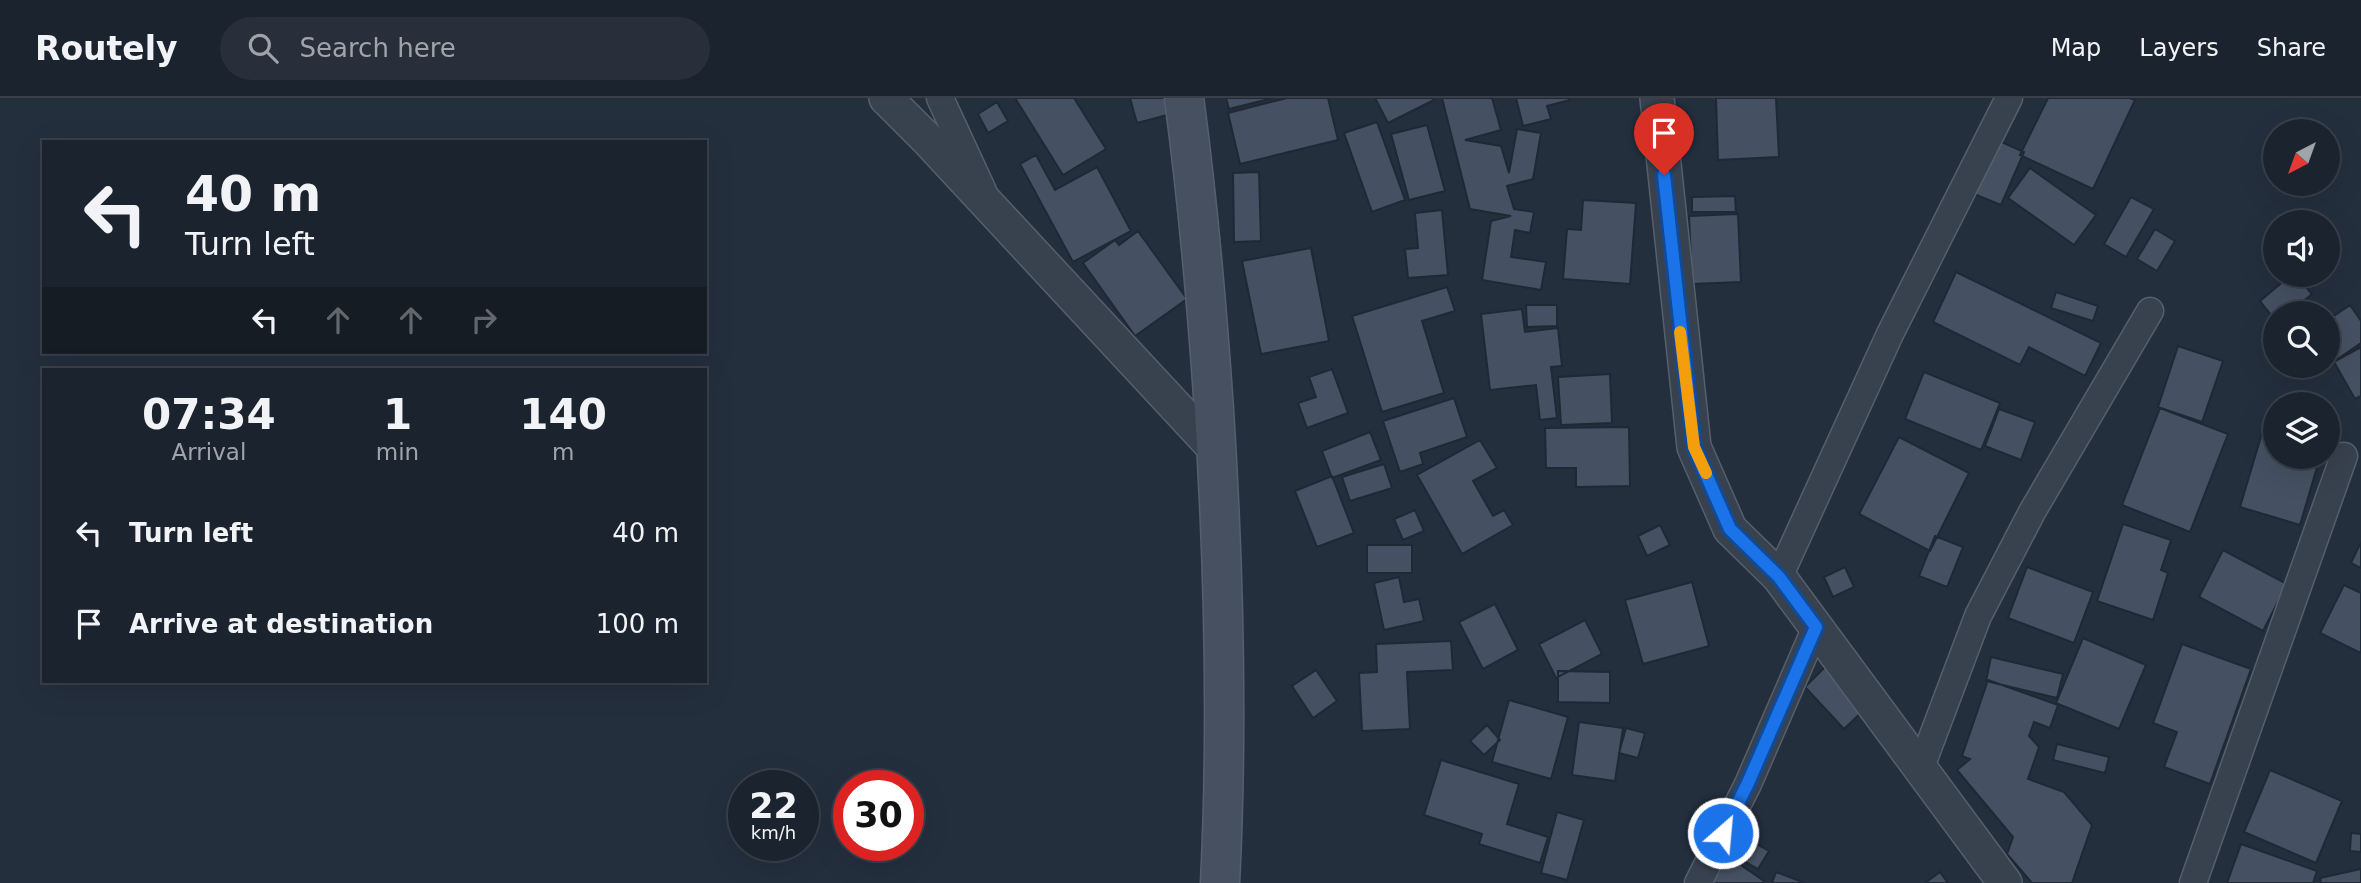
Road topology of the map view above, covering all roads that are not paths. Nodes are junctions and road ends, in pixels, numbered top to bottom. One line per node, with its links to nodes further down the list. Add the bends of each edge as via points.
1 (886, 98): 6 (street)
2 (940, 98): 6 (street)
3 (1184, 98): 8 (main road, via 1195,176)
4 (1657, 98): 10 (street, via 1694,447 1730,529)
5 (2009, 98): 10 (street, via 1890,334)
6 (989, 205): 8 (street)
7 (2150, 311): 12 (street, via 2032,512 1978,616)
8 (1216, 450): 13 (main road, via 1224,603)
9 (2344, 456): 16 (street)
10 (1779, 577): 11 (street)
11 (1816, 627): 12 (street); 14 (street, via 1748,783)
12 (1921, 766): 15 (street)
13 (1220, 883)
14 (1698, 883)
15 (2005, 883)
16 (2193, 883)

